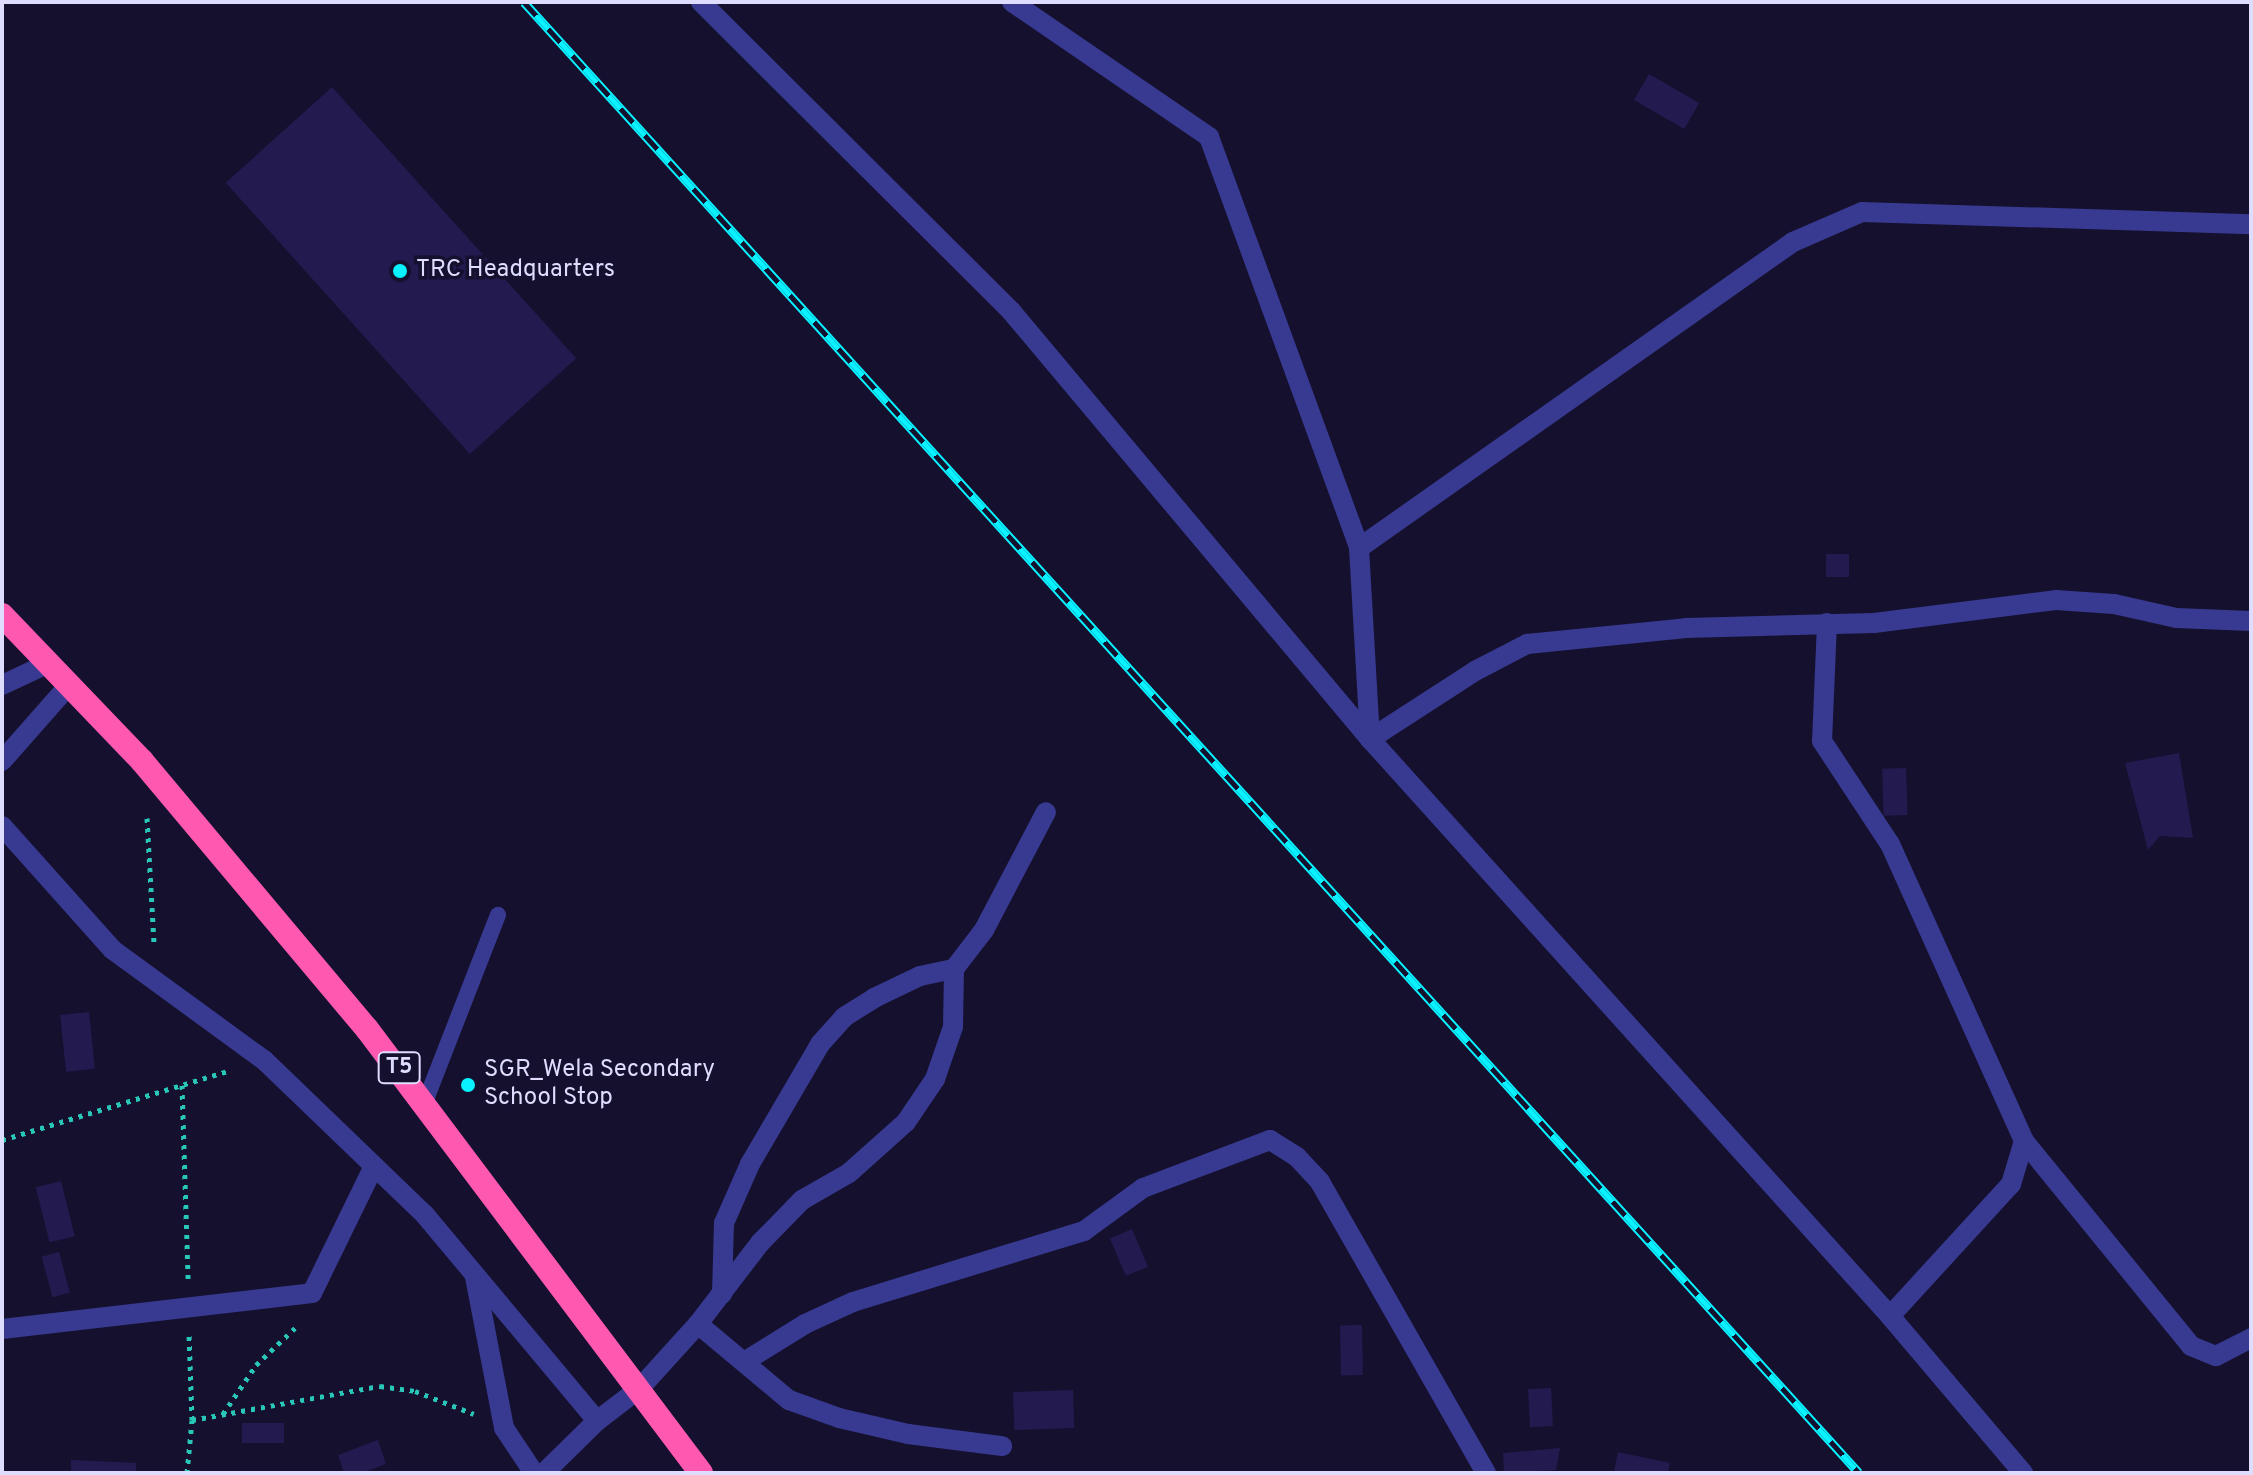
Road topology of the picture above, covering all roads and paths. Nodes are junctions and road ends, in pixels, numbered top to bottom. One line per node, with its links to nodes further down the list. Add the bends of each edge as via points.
1 (701, 2): 11 (street, via 1011,311)
2 (1012, 2): 4 (street, via 1209,137)
3 (2251, 224): 4 (street, via 1862,212 1793,242)
4 (1359, 548): 11 (street)
5 (2, 615): 8 (highway, T5)
6 (2251, 621): 7 (street, via 2176,618 2114,604 2056,600 1874,623)
7 (1827, 623): 11 (street, via 1686,628 1527,644); 22 (street, via 1822,741 1890,844)
8 (49, 663): 9 (highway, T5); 10 (street)
9 (70, 684): 12 (street); 13 (highway, T5)
10 (2, 685)
11 (1370, 739): 26 (street)
12 (2, 761)
13 (142, 761): 18 (path, via 155,903); 20 (highway, T5)
14 (1046, 812): 17 (street, via 991,919)
15 (2, 826): 18 (street, via 113,950)
16 (498, 915): 20 (lane)
17 (954, 969): 25 (street, via 953,1027 935,1079 906,1122 849,1173 802,1200 760,1243); 25 (street, via 920,976 874,998 844,1017 820,1044 750,1164 724,1223)
18 (154, 983): 19 (street)
19 (264, 1060): 21 (path); 23 (street)
20 (425, 1102): 31 (highway, T5)
21 (2, 1140)
22 (2024, 1141): 26 (street, via 2011,1184); 29 (street, via 2191,1346 2216,1356)
23 (374, 1166): 24 (street, via 425,1215); 28 (street, via 312,1293)
24 (474, 1274): 33 (street); 34 (street)
25 (722, 1294): 27 (street)
26 (1890, 1316): 40 (street)
27 (698, 1324): 30 (street); 31 (street)
28 (2, 1329)
29 (2251, 1338)
30 (744, 1362): 35 (street, via 789,1400 839,1418 908,1434); 39 (street, via 853,1302 1084,1231 1143,1188 1270,1140 1297,1157 1320,1182)
31 (640, 1388): 33 (street); 38 (highway, T5)
32 (192, 1420): 34 (path, via 380,1386 415,1391)
33 (597, 1421): 37 (street)
34 (504, 1428): 36 (street)
35 (1002, 1446)
36 (534, 1473)
37 (544, 1473)
38 (701, 1473)
39 (1486, 1473)
40 (2023, 1473)

